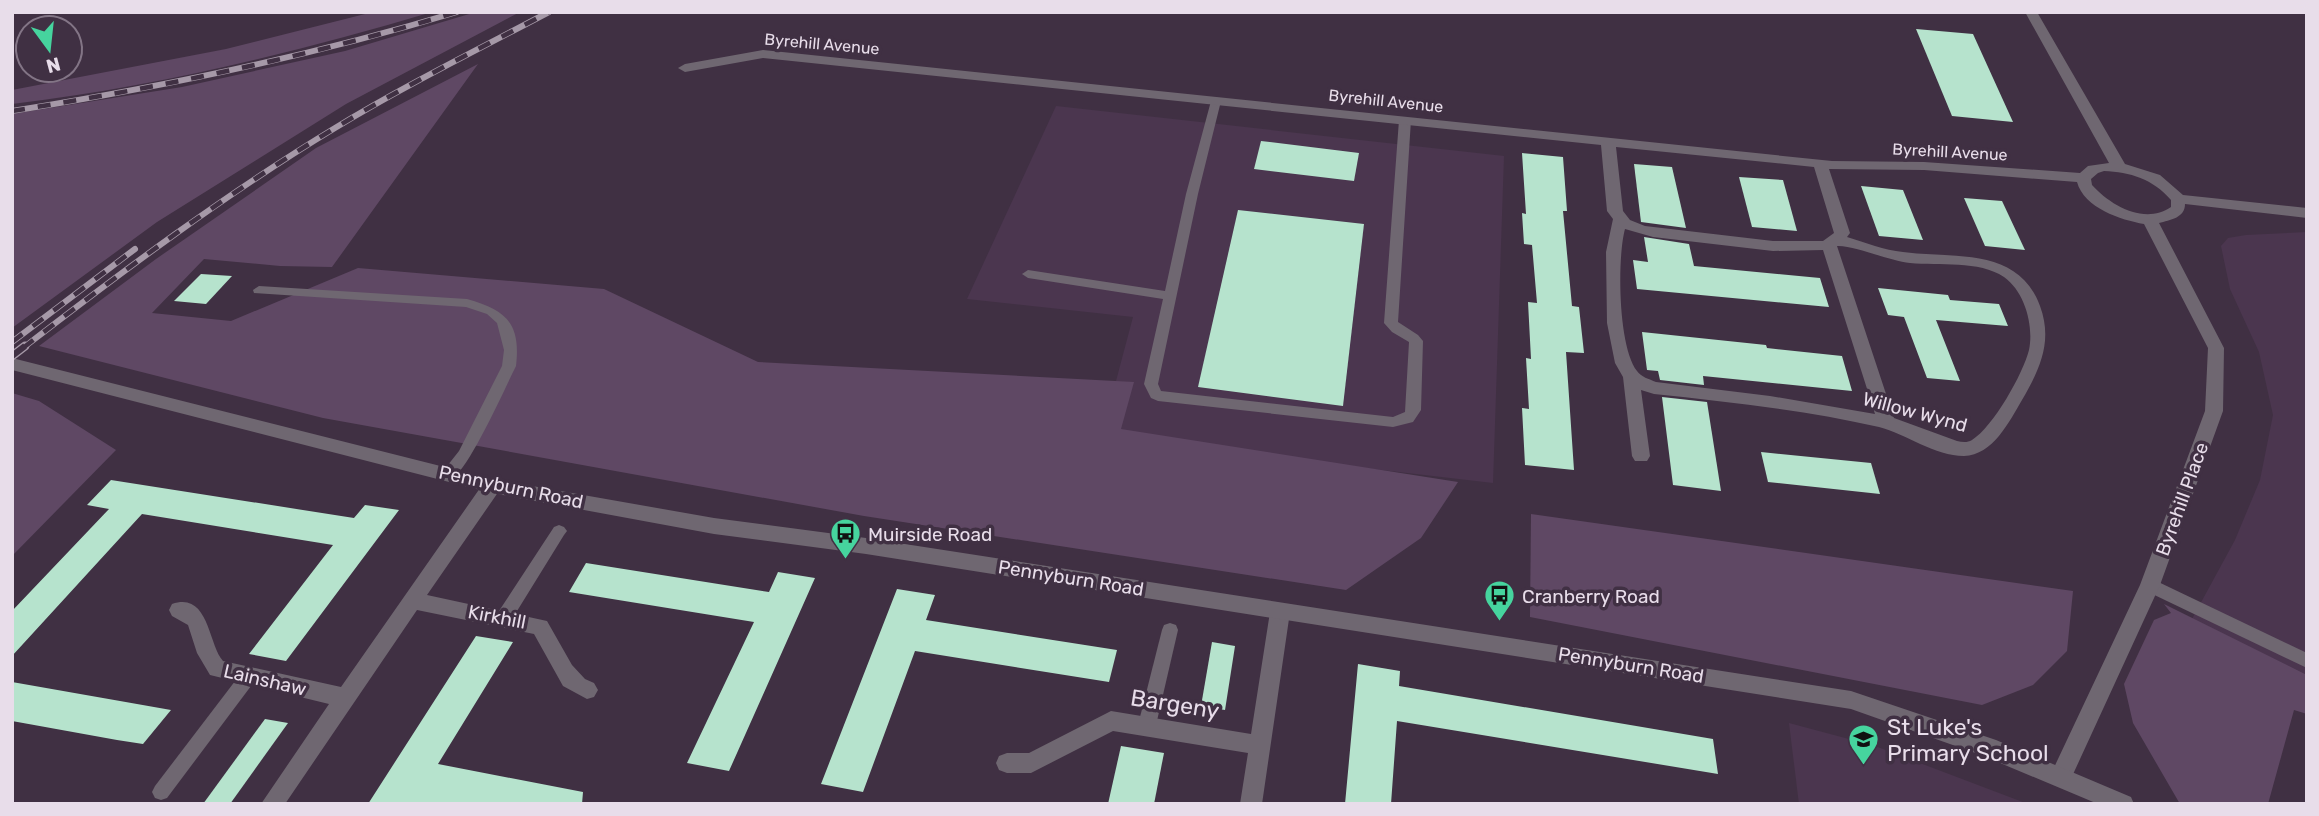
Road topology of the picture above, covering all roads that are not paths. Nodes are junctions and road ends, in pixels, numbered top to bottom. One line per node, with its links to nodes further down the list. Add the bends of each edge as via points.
1 (2031, 12): 7 (street)
2 (685, 68): 3 (street, Byrehill Avenue, via 763,54)
3 (1216, 101): 4 (street, Byrehill Avenue); 16 (lane)
4 (1405, 120): 5 (street, Byrehill Avenue); 16 (lane, via 1391,323 1416,341 1412,416 1393,422 1156,394 1151,384)
5 (1608, 141): 6 (street, Byrehill Avenue); 12 (street, via 1615,211)
6 (1820, 163): 8 (street, Byrehill Avenue); 13 (street, via 1842,233)
7 (2119, 167): 8 (street, via 2093,169); 9 (street, via 2153,177)
8 (2084, 178): 11 (street, via 2091,195 2102,204)
9 (2178, 199): 10 (street); 11 (street, via 2173,215)
10 (2307, 213)
11 (2149, 219): 24 (street, Byrehill Place, via 2216,348 2214,411)
12 (1620, 220): 13 (street, Willow Wynd, via 1659,232 1734,240 1816,247); 18 (street, via 1614,233 1612,267 1615,313)
13 (1834, 242): 19 (street); 19 (street, Willow Wynd, via 1896,256 1983,263 2002,269 2014,276 2027,294 2035,316 2038,346 2021,387 1978,445 1969,450 1955,448)
14 (1028, 274): 16 (lane)
15 (259, 290): 21 (lane, via 447,301 492,310 510,337 509,366 464,454)
16 (1171, 296)
17 (22, 367): 21 (street, Pennyburn Road)
18 (1630, 376): 19 (street, Willow Wynd, via 1654,388); 20 (street)
19 (1887, 423)
20 (1641, 456)
21 (447, 475): 22 (street, Pennyburn Road)
22 (492, 486): 25 (street); 27 (street, Pennyburn Road, via 714,526)
23 (559, 531): 28 (lane)
24 (2150, 586): 30 (lane); 37 (street, Byrehill Place)
25 (414, 601): 28 (street, Kirkhill); 33 (street)
26 (179, 610): 31 (street, Lainshaw, via 198,620 211,664)
27 (1280, 612): 35 (street); 37 (street, Pennyburn Road, via 1851,700 1945,729)
28 (503, 619): 32 (street, Kirkhill, via 540,627 567,677)
29 (1170, 630): 34 (lane)
30 (2307, 661)
31 (248, 677): 33 (street, Lainshaw); 38 (lane)
32 (587, 690)
33 (346, 698): 39 (street)
34 (1147, 725): 35 (street, Bargeny); 36 (street, Bargeny, via 1111,721 1031,762)
35 (1260, 745): 40 (street)
36 (1007, 763)
37 (2061, 776): 41 (street, Pennyburn Road)
38 (161, 792)
39 (272, 804)
40 (1251, 804)
41 (2123, 804)

